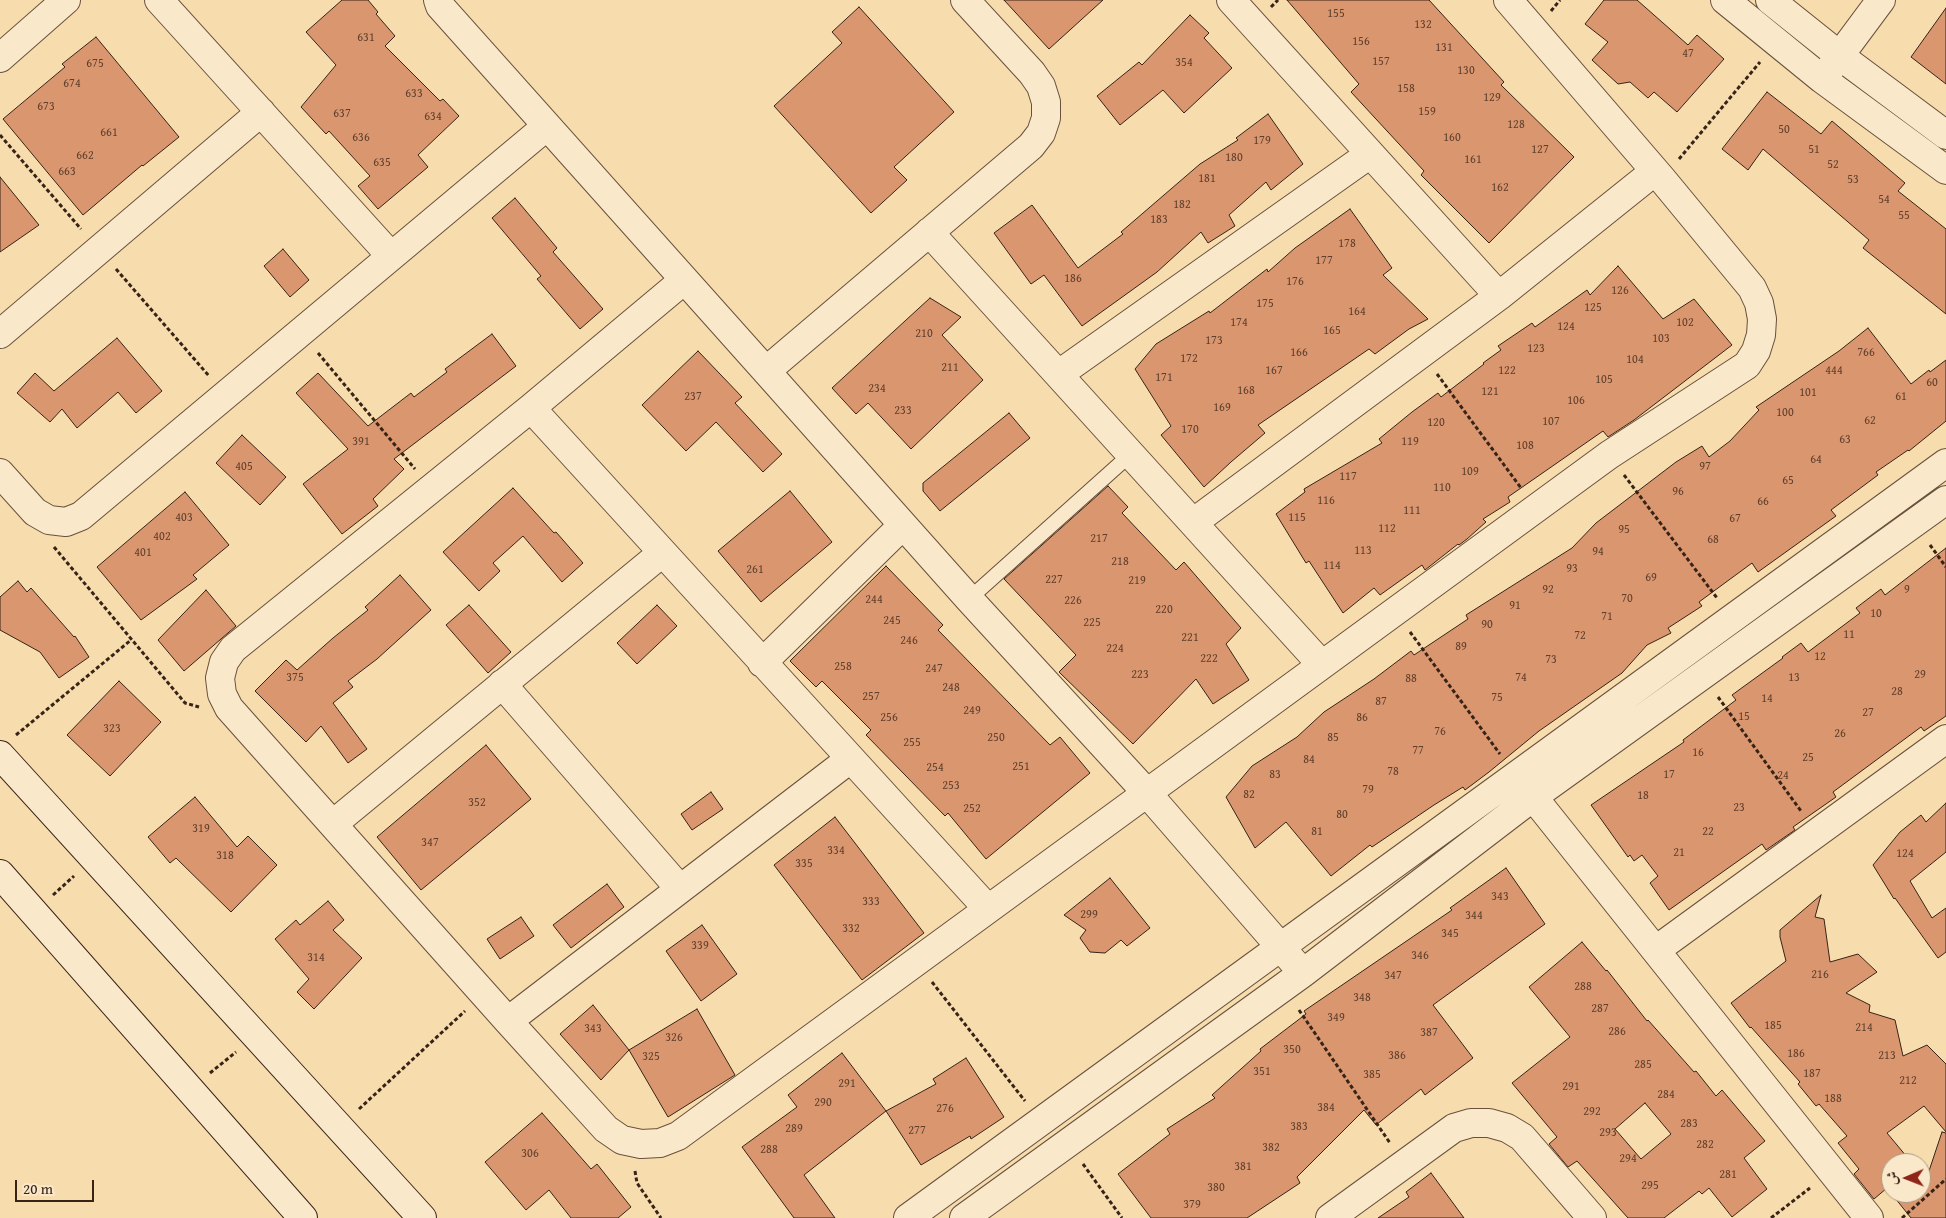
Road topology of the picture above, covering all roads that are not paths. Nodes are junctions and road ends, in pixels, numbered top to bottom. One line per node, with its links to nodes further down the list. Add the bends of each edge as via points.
1 (66, 0): 11 (street)
2 (159, 0): 13 (street)
3 (438, 0): 14 (street)
4 (965, 0): 19 (street, via 1037,80 1046,102 1046,118 1041,133 1031,146)
5 (1231, 0): 16 (street)
6 (1508, 0): 18 (street)
7 (1725, 0): 12 (street)
8 (1770, 0): 10 (street)
9 (1881, 0): 10 (street)
10 (1840, 56): 12 (street); 15 (street)
11 (0, 58)
12 (1822, 79): 17 (street)
13 (261, 112): 20 (street); 23 (street)
14 (547, 126): 20 (street); 21 (street)
15 (1946, 135)
16 (1370, 154): 22 (street); 25 (street)
17 (1946, 170)
18 (1659, 175): 22 (street); 38 (street, via 1752,288 1759,303 1760,335 1756,351 1747,365 1609,455)
19 (929, 232): 24 (street); 25 (street)
20 (392, 256): 29 (street, via 81,516 66,522 49,520 35,512)
21 (684, 280): 24 (street); 26 (street)
22 (1499, 296): 31 (street)
23 (0, 334)
24 (766, 371): 32 (street)
25 (1059, 374): 27 (street)
26 (530, 408): 33 (street); 46 (street, via 233,649 224,662 220,678 222,694 229,708)
27 (1132, 453): 31 (street); 34 (lane)
28 (1946, 462): 35 (street)
29 (0, 473)
30 (1946, 500): 36 (street)
31 (1194, 522): 38 (street)
32 (903, 525): 34 (street); 37 (street)
33 (662, 552): 37 (street); 39 (street)
34 (969, 599): 44 (street)
35 (1732, 618): 36 (street); 43 (street)
36 (1750, 643): 45 (street)
37 (762, 663): 42 (street)
38 (1322, 665): 44 (street)
39 (502, 684): 46 (street); 48 (street)
40 (1946, 739): 51 (street)
41 (7, 745): 55 (street, via 95,858)
42 (850, 759): 48 (street); 49 (street)
43 (1516, 775): 45 (street); 50 (street)
44 (1147, 793): 49 (street); 50 (street)
45 (1533, 798): 51 (street); 52 (street)
46 (333, 824): 53 (street)
47 (0, 874): 54 (street)
48 (680, 889): 53 (street)
49 (988, 909): 53 (street, via 678,1136 660,1143 622,1140 606,1129)
50 (1280, 947): 52 (street); 56 (street)
51 (1656, 950): 60 (street)
52 (1293, 981): 57 (street)
53 (508, 1021)
54 (302, 1218)
55 (422, 1218)
56 (908, 1218)
57 (964, 1218)
58 (1330, 1218): 59 (street, via 1454,1128 1489,1122 1522,1137)
59 (1592, 1218)
60 (1869, 1218)

